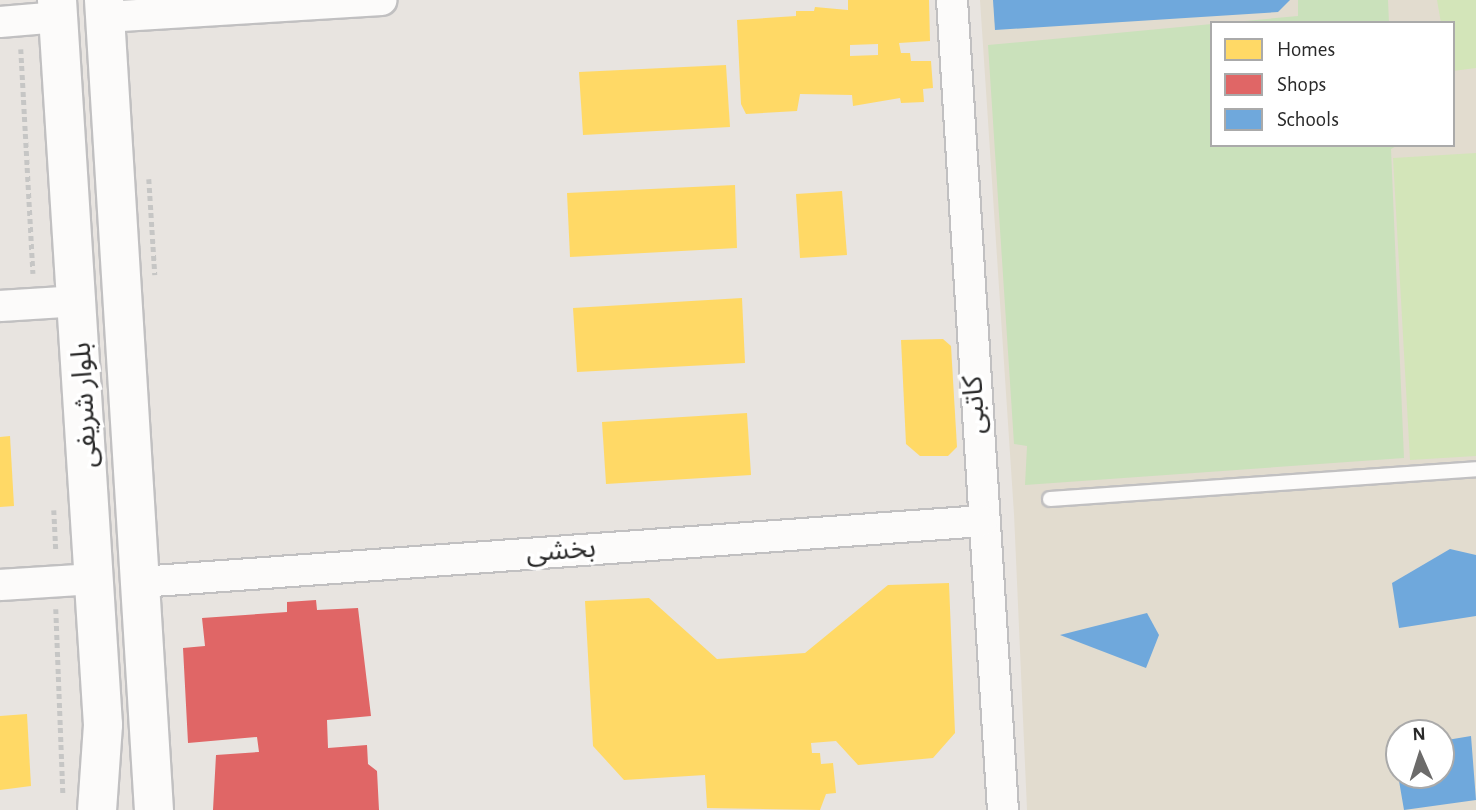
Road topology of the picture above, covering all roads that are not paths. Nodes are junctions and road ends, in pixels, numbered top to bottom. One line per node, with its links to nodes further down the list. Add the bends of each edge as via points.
1 (381, 0): 3 (street)
2 (951, 0): 12 (street, کاتبی)
3 (105, 8): 6 (main road, بلوار شریفی)
4 (58, 9): 5 (street); 7 (main road, بلوار شریفی)
5 (0, 22)
6 (112, 120): 7 (main road); 14 (main road, بلوار شریفی)
7 (67, 125): 8 (main road, بلوار شریفی)
8 (80, 301): 9 (street); 13 (main road, بلوار شریفی)
9 (0, 306)
10 (1476, 469): 11 (lane)
11 (1050, 499)
12 (982, 521): 14 (street, بخشی); 18 (street, کاتبی)
13 (95, 579): 15 (street); 16 (main road, بلوار شریفی, via 103,725)
14 (140, 582): 17 (main road, بلوار شریفی)
15 (0, 585)
16 (80, 803)
17 (154, 810)
18 (1003, 810)

